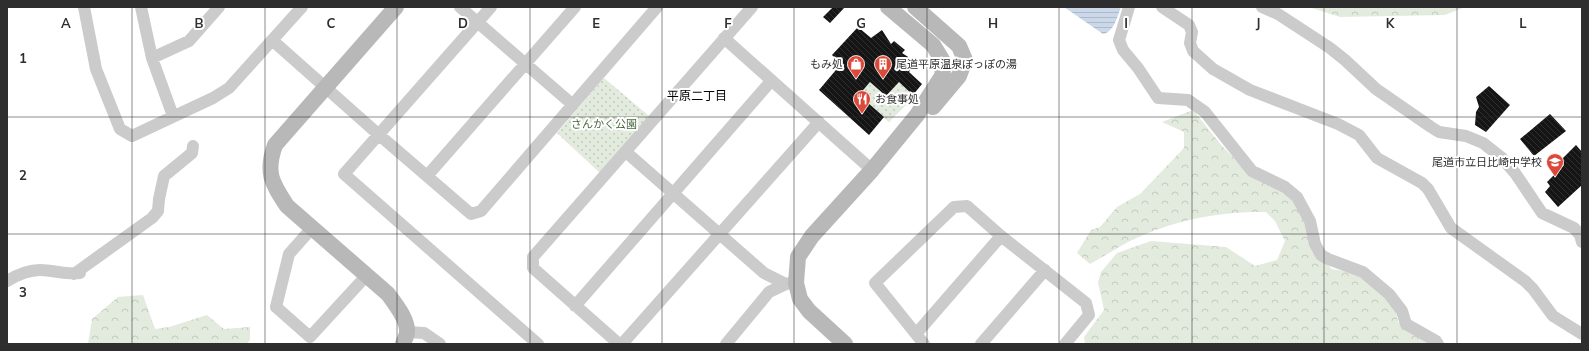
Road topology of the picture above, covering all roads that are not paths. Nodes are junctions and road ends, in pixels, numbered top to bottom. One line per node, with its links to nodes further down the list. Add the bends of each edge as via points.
1 (84, 7): 24 (street, via 96,69 120,129 132,136)
2 (141, 7): 19 (street)
3 (302, 7): 18 (street)
4 (396, 7): 22 (street)
5 (460, 7): 16 (street)
6 (491, 7): 16 (street)
7 (575, 7): 20 (street)
8 (657, 7): 23 (street)
9 (752, 7): 17 (street)
10 (888, 7): 29 (street, via 933,45 944,63 942,76 917,115)
11 (915, 7): 29 (street, via 958,46 964,60 959,76 904,142)
12 (1129, 7): 55 (street, via 1118,40 1158,98 1188,100 1205,112 1252,171 1285,187 1297,197 1310,221 1315,244 1321,255 1328,260 1363,272 1389,294 1402,311 1406,324)
13 (1162, 7): 44 (street, via 1189,25 1193,51 1213,69 1250,90 1338,124 1358,135 1377,158 1422,183 1452,228 1525,281 1554,316)
14 (1262, 7): 35 (street, via 1278,14 1330,48 1394,103 1439,132 1466,136 1483,143 1502,158 1515,173 1542,213 1574,228)
15 (212, 9): 19 (street, via 189,41)
16 (478, 22): 20 (street); 26 (street)
17 (724, 38): 21 (street); 28 (street)
18 (272, 40): 22 (street); 24 (street, via 229,88)
19 (152, 58): 24 (street)
20 (525, 65): 23 (street); 30 (street)
21 (771, 81): 25 (street); 31 (street)
22 (326, 88): 26 (street); 32 (street, via 275,145 270,159 270,176 278,192 287,206)
23 (572, 105): 30 (street, via 481,211 471,214)
24 (173, 116)
25 (819, 122): 29 (street); 33 (street)
26 (378, 134): 30 (street); 47 (street, via 344,174)
27 (193, 146): 38 (street, via 192,153 164,176 158,211 152,218)
28 (626, 152): 31 (street); 42 (street, via 533,257 533,268)
29 (872, 170): 41 (street, via 812,236 798,256)
30 (427, 176)
31 (673, 194): 33 (street); 42 (street)
32 (312, 228): 39 (street); 39 (street, via 288,254 276,307 310,337)
33 (720, 234): 41 (street, via 764,273); 49 (street)
34 (1001, 236): 36 (street); 43 (street); 43 (street, via 967,206 954,207 875,284)
35 (1582, 242)
36 (1045, 270): 53 (street); 54 (street, via 1086,303 1089,315)
37 (88, 272): 38 (street)
38 (74, 274): 40 (street, via 39,270 20,274)
39 (367, 275): 45 (street, via 388,294 398,308 405,321)
40 (7, 281)
41 (791, 284): 50 (street, via 769,292); 51 (street, via 809,311)
42 (575, 306): 48 (street)
43 (916, 334): 52 (street)
44 (1582, 334)
45 (405, 338): 46 (street, via 424,333)
46 (440, 344)
47 (538, 344)
48 (619, 344)
49 (622, 344)
50 (726, 344)
51 (845, 344)
52 (924, 344)
53 (981, 344)
54 (1065, 344)
55 (1438, 344)

